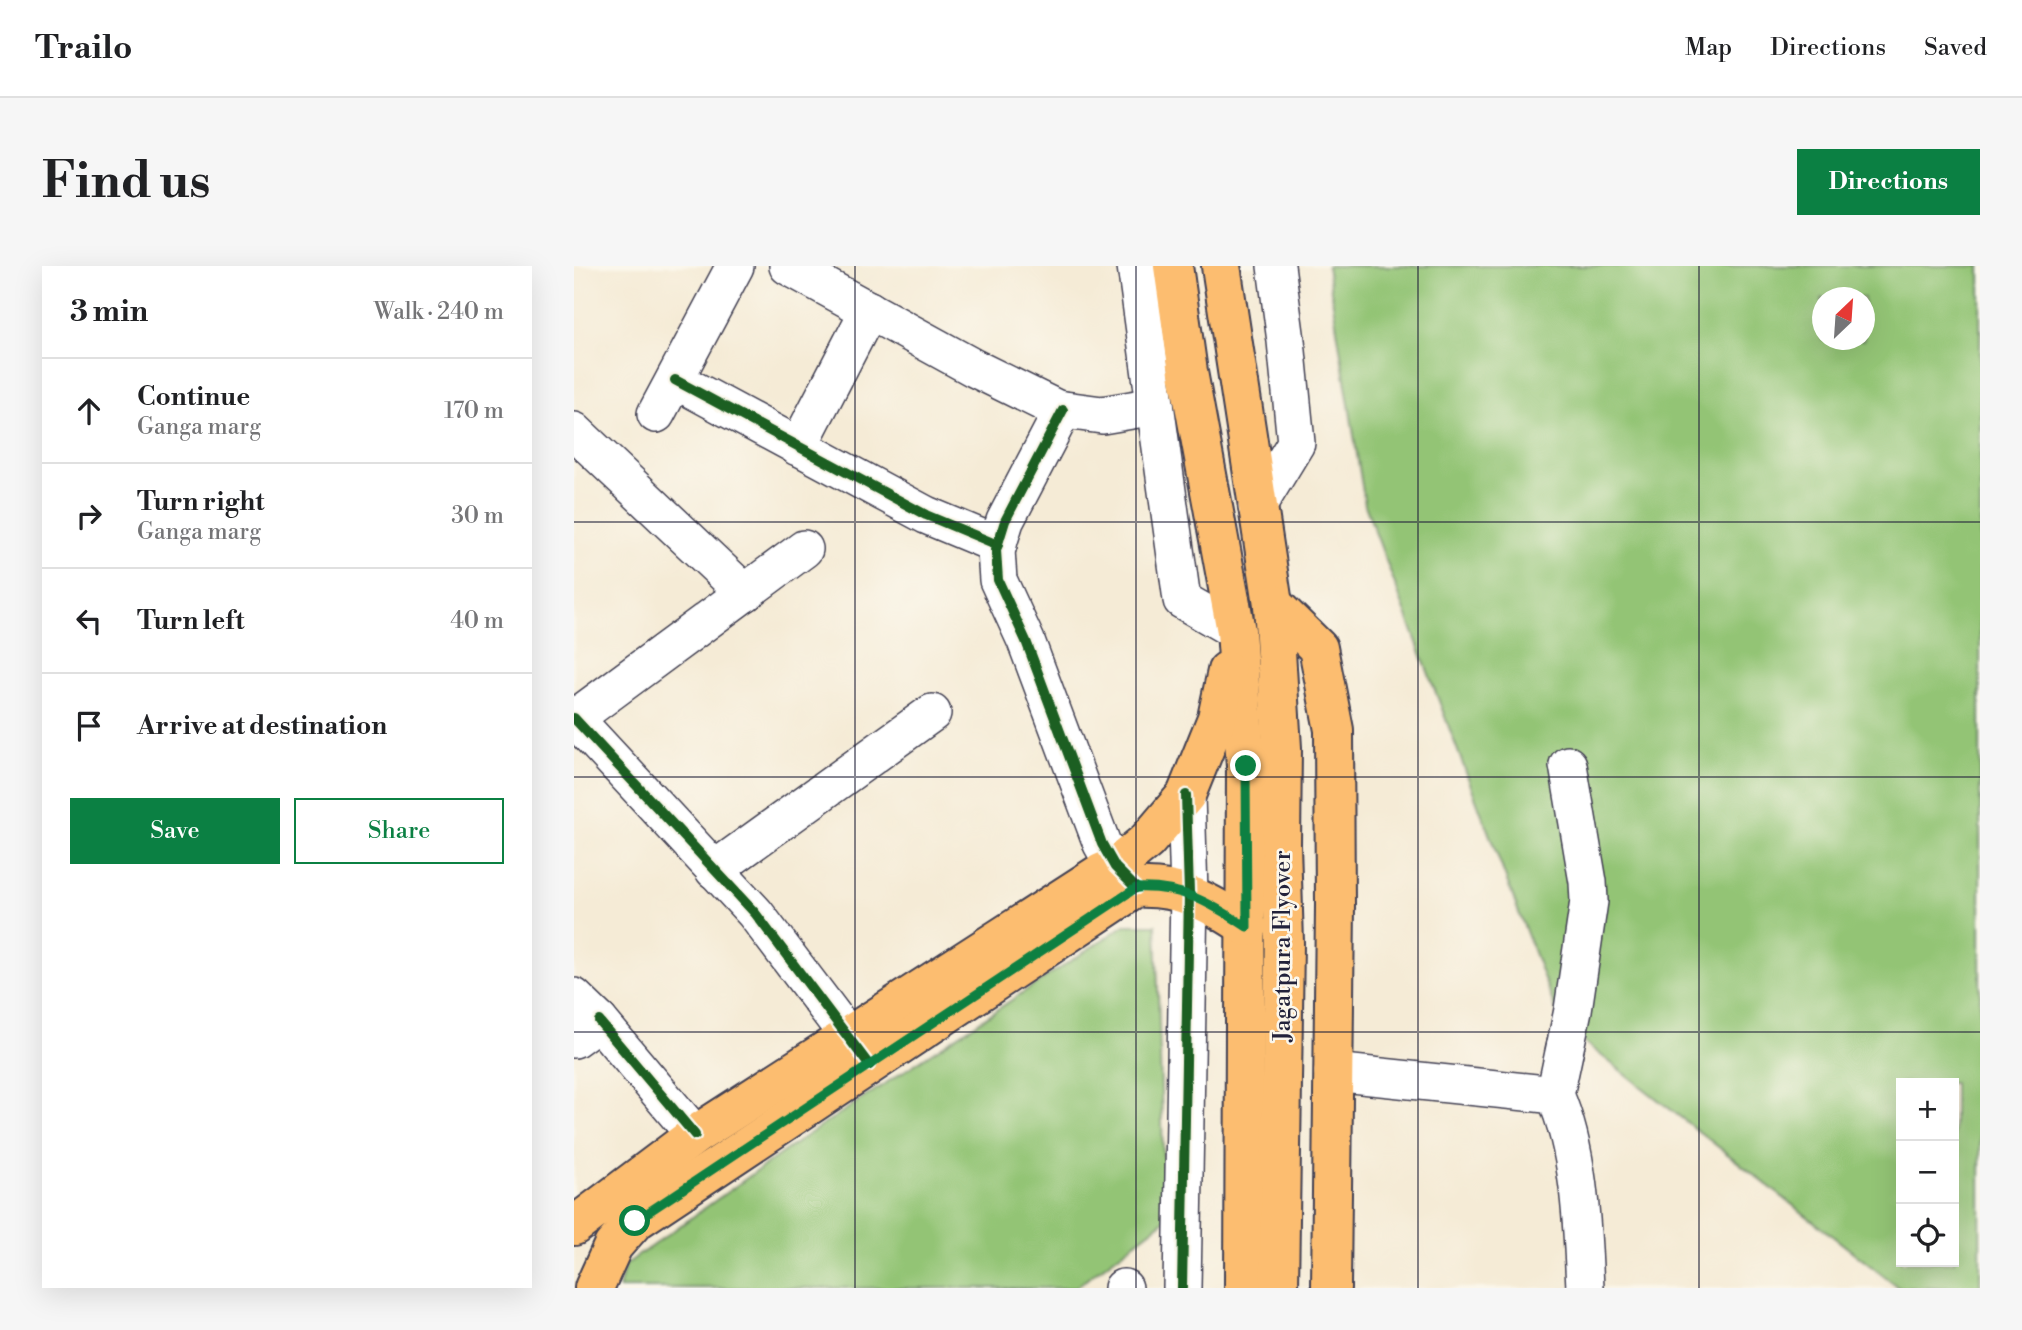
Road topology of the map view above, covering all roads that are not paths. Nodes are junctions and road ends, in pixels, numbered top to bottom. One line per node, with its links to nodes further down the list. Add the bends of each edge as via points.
1 (735, 266): 8 (street)
2 (788, 266): 7 (street)
3 (1136, 266): 9 (street)
4 (1173, 266): 19 (main road, Jagatpura Flyover)
5 (1221, 266): 14 (main road, Jagatpura Flyover)
6 (1276, 266): 14 (street, via 1296,443)
7 (869, 310): 10 (street); 13 (street)
8 (675, 380): 11 (street); 13 (street)
9 (1155, 406): 10 (street, via 1102,415); 19 (street, via 1182,600)
10 (1063, 410): 15 (street, via 1005,521)
11 (656, 414)
12 (574, 430): 17 (street)
13 (798, 447): 15 (street, via 926,515)
14 (1257, 506): 18 (main road, Jagatpura Flyover)
15 (998, 545): 25 (street, via 998,580 1026,641 1088,814)
16 (804, 550): 17 (street)
17 (746, 593): 21 (street)
18 (1273, 604): 30 (main road, via 1318,648 1334,730); 37 (main road, Jagatpura Flyover, via 1282,748 1284,943)
19 (1236, 631): 23 (main road, via 1217,718); 27 (main road, Jagatpura Flyover, via 1246,766)
20 (932, 713): 24 (street)
21 (574, 718): 24 (street)
22 (1568, 765): 31 (street, via 1589,901)
23 (1186, 795): 25 (main road, via 1147,841); 26 (street)
24 (714, 870): 29 (street, via 755,913)
25 (1126, 878): 26 (main road); 29 (main road)
26 (1189, 893): 27 (main road, via 1219,909); 35 (street)
27 (1247, 938): 36 (main road, Jagatpura Flyover)
28 (582, 1019): 32 (street)
29 (859, 1051): 32 (main road); 34 (main road, via 635,1221 613,1246)
30 (1333, 1072): 31 (street); 38 (main road)
31 (1555, 1095): 39 (street, via 1565,1119 1581,1215)
32 (695, 1135): 33 (main road)
33 (574, 1226)
34 (594, 1288)
35 (1182, 1288)
36 (1244, 1288)
37 (1279, 1288)
38 (1331, 1288)
39 (1585, 1288)

